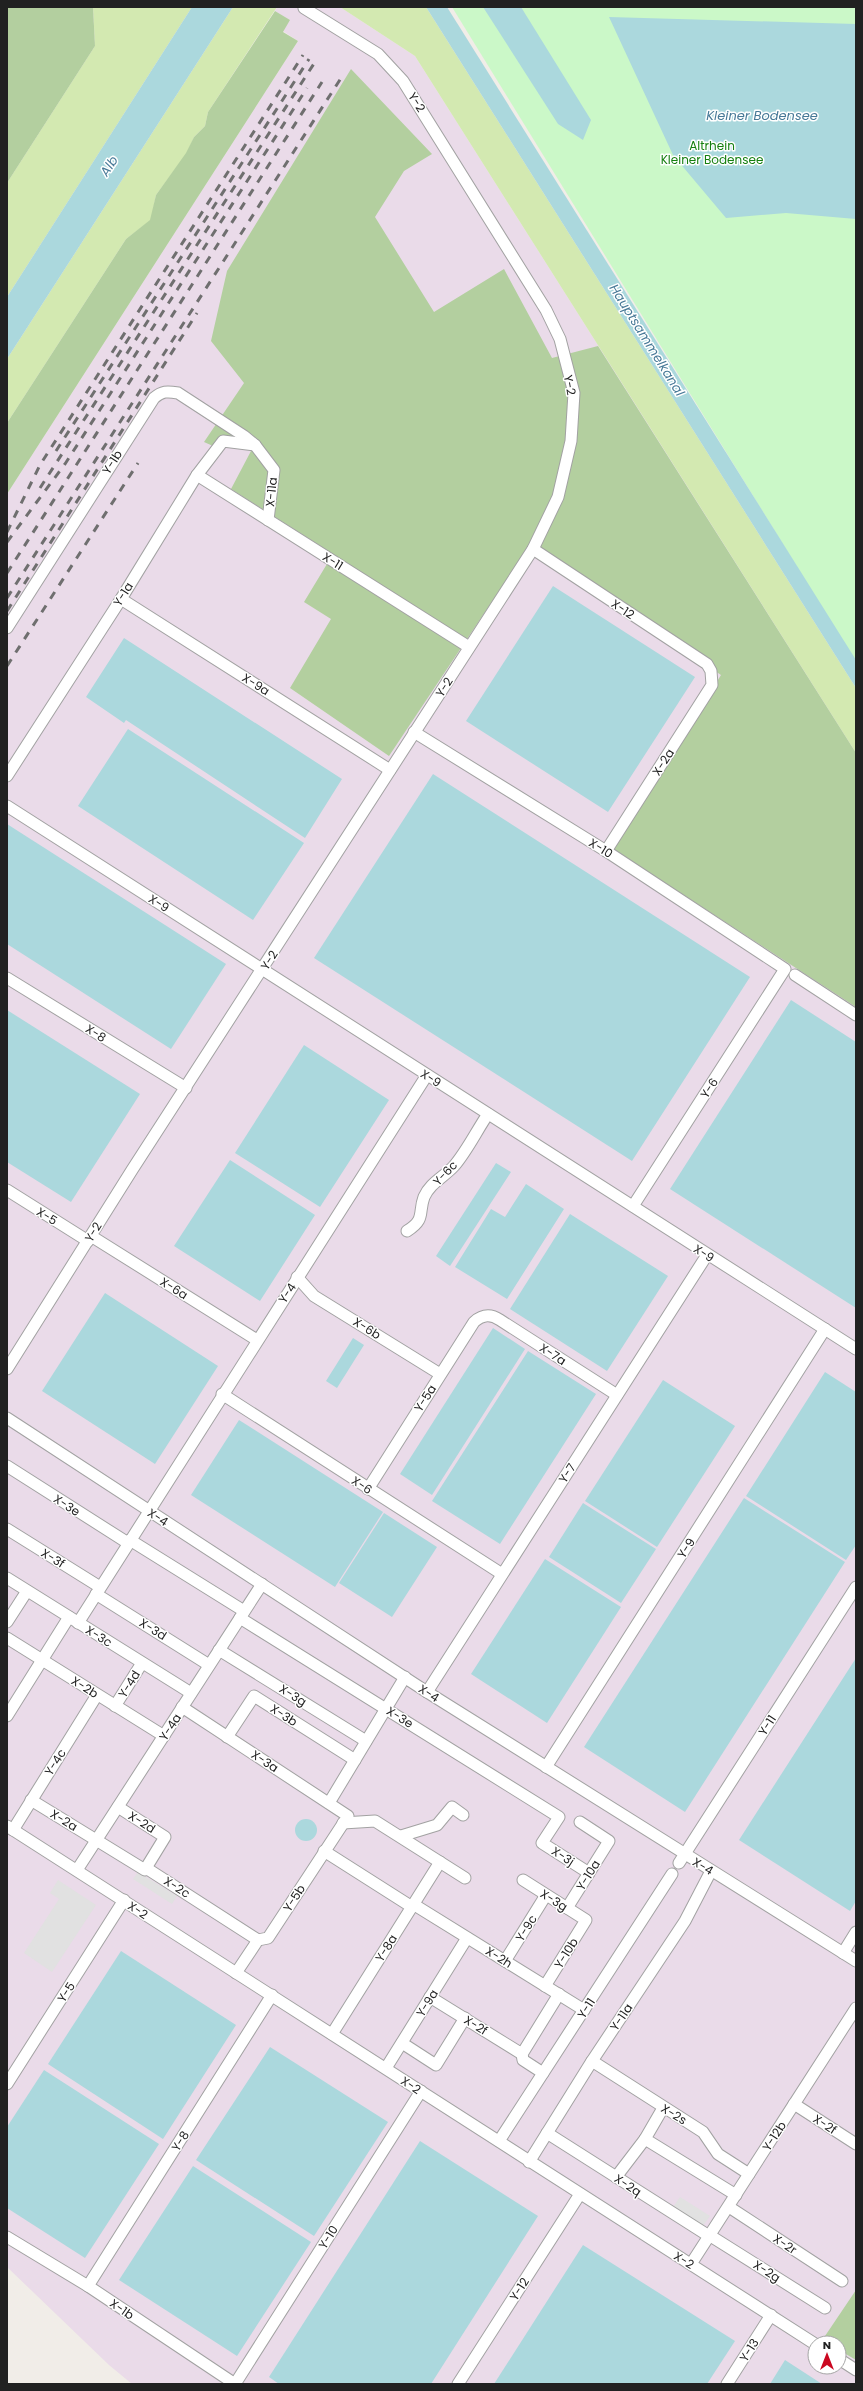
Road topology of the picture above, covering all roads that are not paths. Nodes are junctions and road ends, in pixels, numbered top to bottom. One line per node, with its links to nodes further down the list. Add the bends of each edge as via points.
1 (304, 8): 5 (street, Y-2, via 378,54 403,81 546,310 560,339 574,393 571,441 558,497)
2 (255, 445): 3 (street, Y-1a, via 222,441); 4 (street, X-11a, via 274,470); 7 (street, Y-1b, via 178,393 160,393 154,398 91,493)
3 (197, 475): 4 (street, X-11); 6 (street, Y-1a)
4 (268, 520): 8 (street, X-11)
5 (533, 549): 8 (street, Y-2); 9 (street, X-12, via 707,664)
6 (121, 599): 11 (street, X-9a); 12 (street, Y-1a)
7 (7, 628)
8 (469, 647): 10 (street, Y-2)
9 (711, 671): 14 (street, X-2a, via 712,685)
10 (414, 732): 11 (street, Y-2); 14 (street, X-10)
11 (390, 770): 15 (street, Y-2)
12 (7, 776)
13 (7, 806): 15 (street, X-9)
14 (606, 851): 16 (street, X-10)
15 (263, 969): 20 (street, X-9); 21 (street, Y-2)
16 (785, 969): 24 (street, Y-6)
17 (795, 975): 19 (street)
18 (7, 978): 21 (street, X-8)
19 (856, 1014)
20 (427, 1075): 22 (street, X-9); 28 (street, Y-4)
21 (186, 1088): 26 (street, Y-2)
22 (488, 1114): 24 (street, X-9); 25 (street, Y-6c, via 454,1166 438,1178 424,1198 422,1214 415,1226)
23 (7, 1190): 26 (street, X-5)
24 (633, 1206): 27 (street, X-9)
25 (407, 1231)
26 (89, 1239): 31 (street, X-6a); 33 (street, Y-2)
27 (706, 1255): 30 (street, X-9); 36 (street, Y-7)
28 (298, 1277): 31 (street, Y-4); 34 (street, X-6b, via 314,1296)
29 (489, 1315): 34 (street, Y-5a, via 474,1322); 36 (street, X-7a)
30 (825, 1329): 32 (street, X-9); 69 (street, Y-9)
31 (256, 1340): 35 (street, Y-4)
32 (856, 1349)
33 (7, 1369)
34 (440, 1374): 39 (street, Y-5a)
35 (222, 1394): 39 (street, X-6); 40 (street, Y-4)
36 (617, 1395): 43 (street, Y-7)
37 (7, 1418): 40 (street, X-4)
38 (7, 1466): 42 (street, X-3e)
39 (368, 1488): 43 (street, X-6)
40 (148, 1511): 42 (street); 45 (street, X-4)
41 (7, 1529): 48 (street, X-3f)
42 (129, 1542): 48 (street); 49 (street, X-3e)
43 (502, 1574): 58 (street, Y-7)
44 (7, 1578): 47 (street, X-3c)
45 (262, 1584): 49 (street, Y-4a); 57 (street, X-4)
46 (856, 1587): 81 (street, Y-11)
47 (27, 1591): 50 (street, X-3c); 51 (street)
48 (98, 1591): 50 (street); 56 (street, X-3d)
49 (242, 1614): 53 (street, Y-4a); 63 (street, X-3e)
50 (73, 1620): 54 (street); 55 (street, X-3c)
51 (7, 1622)
52 (7, 1638): 54 (street, X-2b)
53 (219, 1650): 56 (street, Y-4a); 67 (street, X-3g)
54 (42, 1660): 60 (street, X-2b); 64 (street)
55 (142, 1663): 59 (street, X-3c); 61 (street, Y-4d)
56 (210, 1665): 59 (street, Y-4a)
57 (405, 1678): 58 (street, X-4); 63 (street)
58 (427, 1692): 69 (street, X-4)
59 (191, 1694): 62 (street, Y-4a)
60 (97, 1695): 61 (street, X-2b); 70 (street, Y-4c)
61 (115, 1706): 65 (street, X-2b)
62 (182, 1707): 65 (street, Y-4a); 66 (street, X-3a)
63 (386, 1709): 67 (street); 74 (street, X-3e)
64 (7, 1716)
65 (164, 1736): 72 (street, Y-4a)
66 (227, 1737): 68 (street, X-3b, via 254,1696); 71 (street, X-3a)
67 (366, 1741): 68 (street)
68 (355, 1760): 71 (street)
69 (546, 1767): 81 (street, X-4)
70 (31, 1800): 77 (street, Y-4c); 79 (street, X-2a)
71 (329, 1803): 75 (street, X-3a)
72 (118, 1807): 79 (street, Y-4a); 83 (street, X-2d, via 165,1837)
73 (463, 1815): 78 (street, via 452,1807 437,1825)
74 (559, 1816): 86 (street, X-3j, via 542,1843)
75 (345, 1819): 78 (street, via 374,1820); 80 (street, Y-5b)
76 (580, 1822): 86 (street, Y-10a, via 609,1841)
77 (10, 1828): 84 (street, X-2)
78 (401, 1836): 82 (street)
79 (97, 1840): 83 (street, X-2c, via 145,1870); 84 (street, Y-4a)
80 (324, 1851): 92 (street, X-2h); 97 (street, Y-5b, via 268,1938)
81 (681, 1859): 85 (street, X-4)
82 (440, 1862): 88 (street); 92 (street, Y-8a)
83 (146, 1868): 97 (street, X-2c)
84 (77, 1870): 91 (street, X-2)
85 (711, 1871): 98 (street, X-4); 112 (street, Y-11a, via 685,1921)
86 (589, 1873): 93 (street, Y-10a)
87 (672, 1874): 107 (street, Y-11)
88 (465, 1878)
89 (523, 1880): 90 (street, X-3g)
90 (546, 1895): 93 (street, X-3g); 99 (street, Y-9c)
91 (124, 1900): 101 (street, X-2); 115 (street, Y-5)
92 (412, 1905): 96 (street, X-2h); 109 (street, Y-8a)
93 (567, 1908): 94 (street, X-3g)
94 (586, 1920): 102 (street, Y-10b)
95 (856, 1932): 98 (street)
96 (467, 1938): 99 (street, X-2h); 105 (street, Y-9a)
97 (258, 1940): 101 (street, Y-5b)
98 (843, 1953): 100 (street, X-4)
99 (505, 1961): 102 (street, X-2h)
100 (856, 1961)
101 (236, 1973): 104 (street, X-2)
102 (545, 1986): 103 (street, X-2h)
103 (559, 1994): 107 (street, X-2h); 111 (street)
104 (272, 1995): 109 (street, X-2); 133 (street, Y-8)
105 (430, 1997): 108 (street, X-2f); 110 (street, Y-9a)
106 (856, 2008): 117 (street, Y-12b)
107 (584, 2010): 114 (street, Y-11)
108 (465, 2018): 110 (street, via 436,2065); 111 (street, X-2f)
109 (332, 2034): 113 (street, X-2)
110 (402, 2044): 113 (street, Y-9a)
111 (522, 2054): 114 (street, X-2f, via 523,2060)
112 (592, 2061): 118 (street, X-2s); 119 (street, Y-11a)
113 (386, 2068): 116 (street, X-2)
114 (543, 2073): 121 (street, Y-11)
115 (7, 2084)
116 (421, 2091): 121 (street, X-2); 139 (street, Y-10)
117 (794, 2104): 122 (street, X-2f); 124 (street, Y-12b)
118 (663, 2108): 120 (street); 124 (street, X-2s, via 703,2132 718,2154)
119 (547, 2132): 123 (street, Y-11a); 125 (street, X-2q)
120 (645, 2139): 125 (street); 127 (street)
121 (500, 2141): 123 (street, X-2)
122 (856, 2144)
123 (529, 2162): 126 (street, X-2)
124 (749, 2174): 127 (street, Y-12b)
125 (616, 2177): 129 (street, X-2q)
126 (580, 2194): 131 (street, X-2); 140 (street, Y-12)
127 (736, 2195): 128 (street, Y-12b)
128 (729, 2207): 129 (street, Y-12b); 132 (street, X-2r)
129 (709, 2235): 131 (street, Y-12b); 134 (street, X-2g)
130 (7, 2237): 133 (street, X-1b)
131 (691, 2264): 135 (street, X-2)
132 (842, 2281)
133 (88, 2286): 139 (street, X-1b)
134 (825, 2308)
135 (771, 2315): 136 (street, X-2); 141 (street, Y-13)
136 (807, 2339)
137 (847, 2364): 138 (street)
138 (856, 2370)
139 (235, 2384)
140 (458, 2384)
141 (727, 2384)

